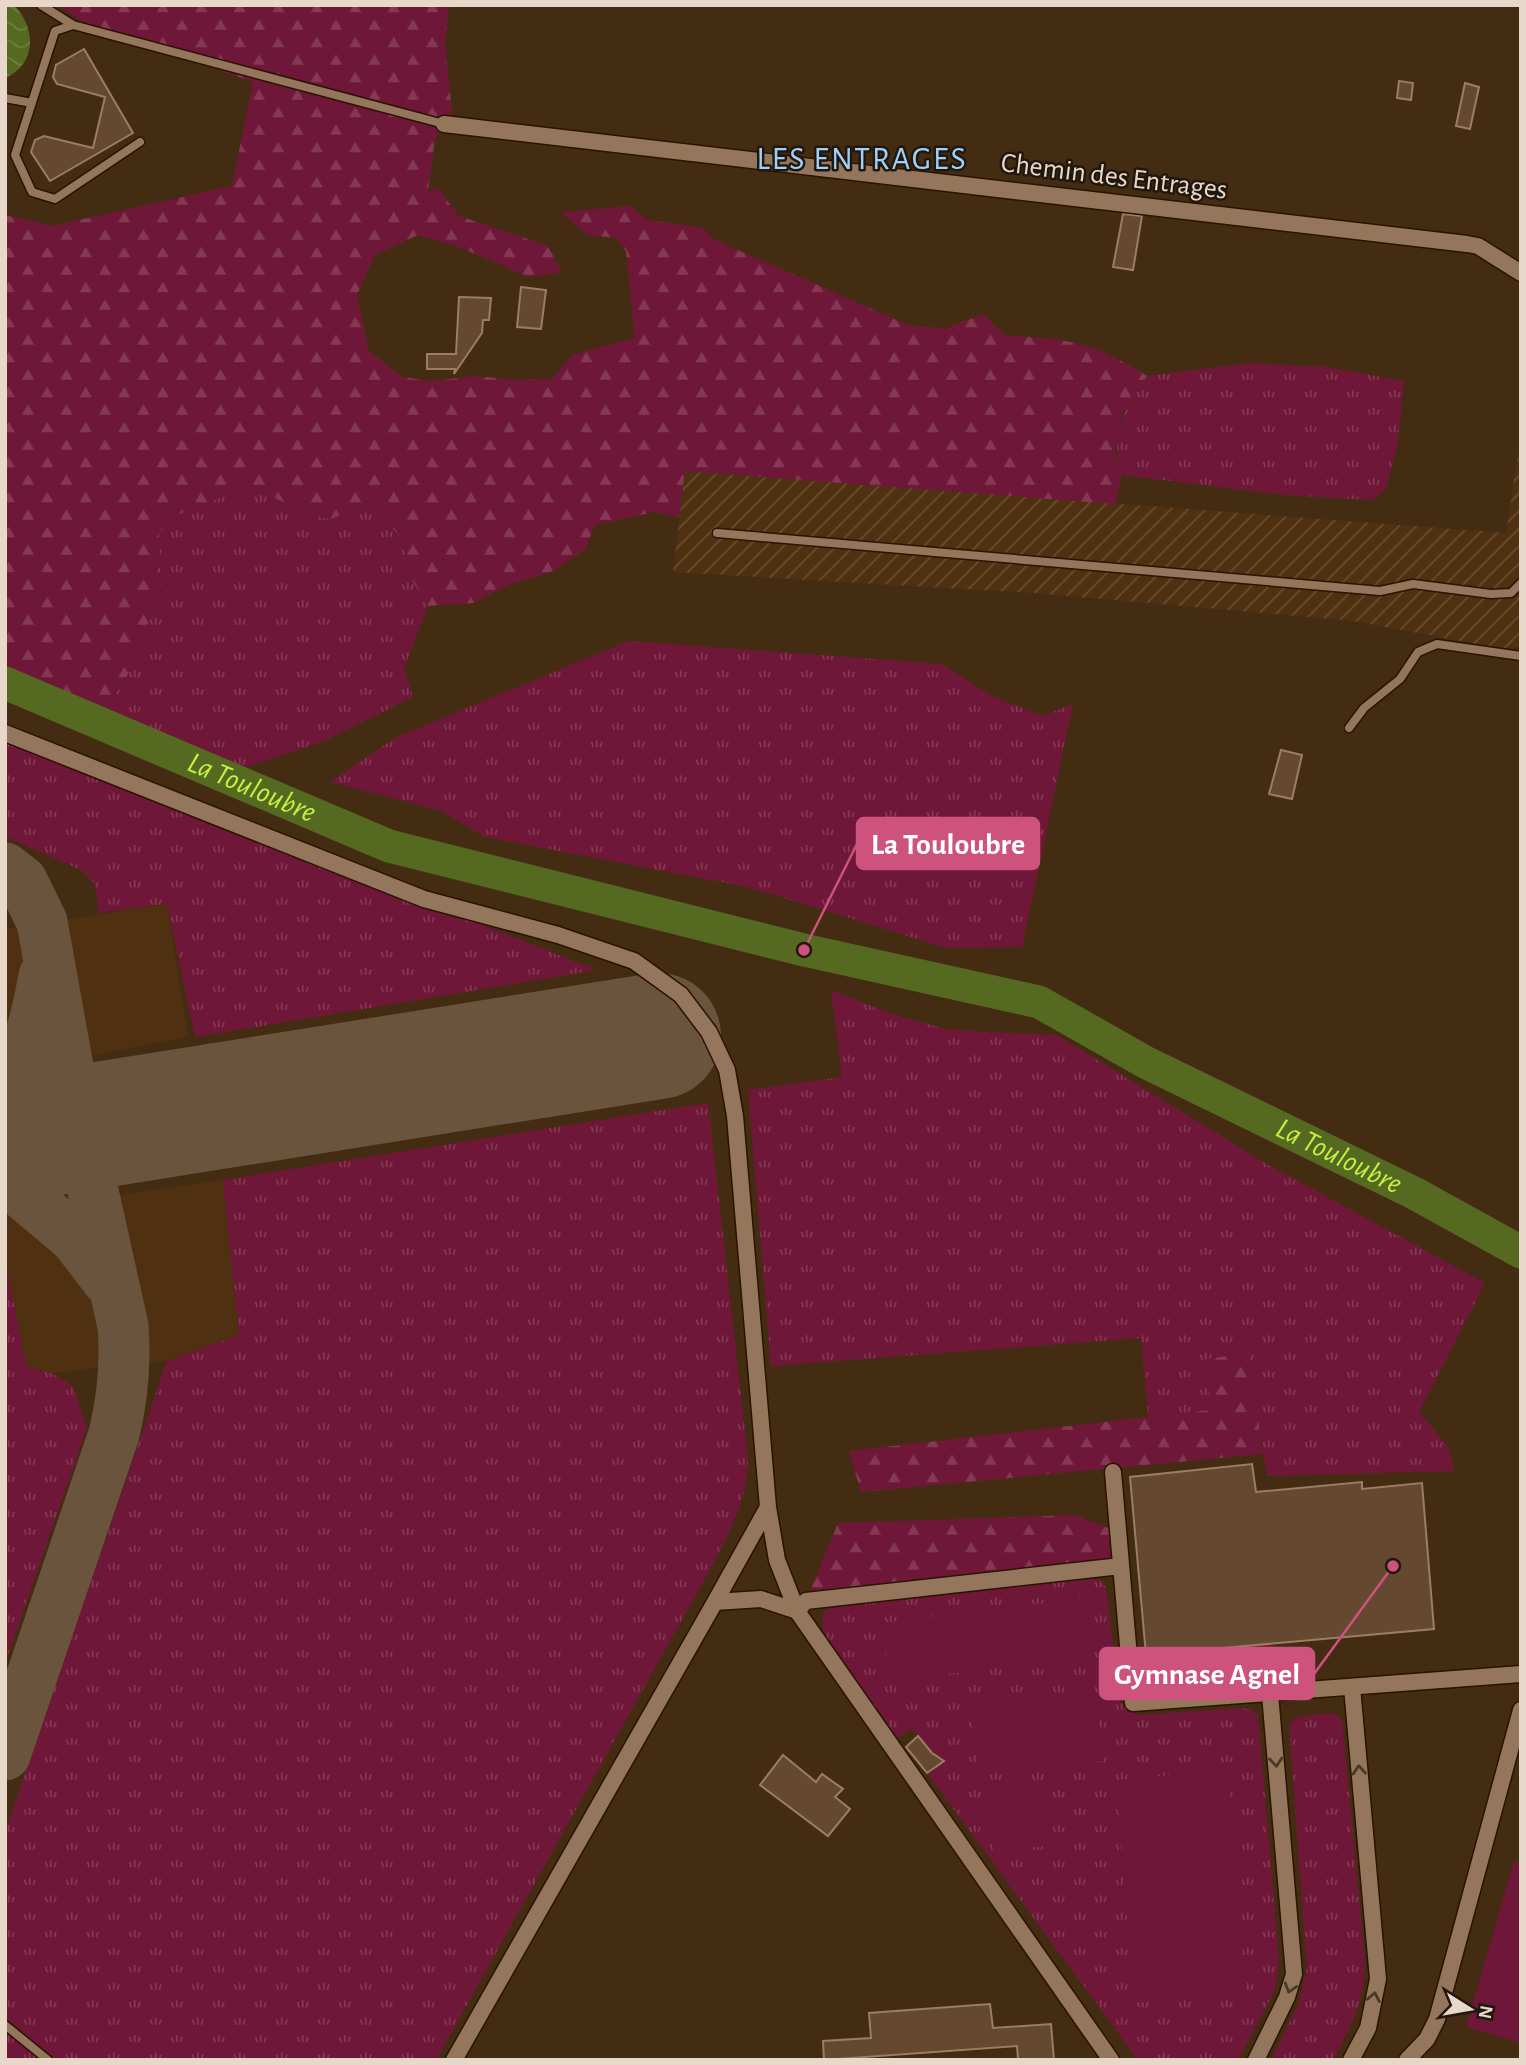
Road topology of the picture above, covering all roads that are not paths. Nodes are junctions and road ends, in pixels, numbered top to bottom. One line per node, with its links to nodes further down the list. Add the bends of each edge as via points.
1 (41, 5): 2 (lane)
2 (73, 25): 4 (lane, via 55,31); 5 (lane)
3 (5, 98): 4 (lane)
4 (32, 103): 6 (lane, via 15,155 32,192 55,199)
5 (444, 124): 7 (street, Chemin des Entrages, via 1467,244)
6 (140, 142)
7 (1521, 273)
8 (717, 533): 9 (lane, via 1380,591 1413,584 1511,593)
9 (1521, 583)
10 (1521, 656): 11 (lane, via 1437,644 1418,652 1400,679 1364,708)
11 (1349, 728)
12 (5, 733): 14 (street, via 424,899 634,961 681,995 709,1032 727,1070 735,1116)
13 (1113, 1472): 15 (street)
14 (768, 1507): 16 (street); 17 (street, via 777,1560)
15 (1121, 1566): 17 (street, via 806,1601); 20 (street, via 1133,1703)
16 (715, 1602): 17 (street, via 761,1599); 24 (street)
17 (797, 1611): 25 (street)
18 (1521, 1674): 19 (street)
19 (1352, 1687): 20 (street); 27 (street, one-way to 19, via 1368,2028 1378,1979)
20 (1270, 1694): 26 (street, one-way to 26, via 1294,1974)
21 (1521, 1710): 28 (street, via 1437,2019)
22 (5, 2025): 23 (lane)
23 (48, 2060)
24 (454, 2060)
25 (1111, 2060)
26 (1256, 2060)
27 (1351, 2060)
28 (1408, 2060)

